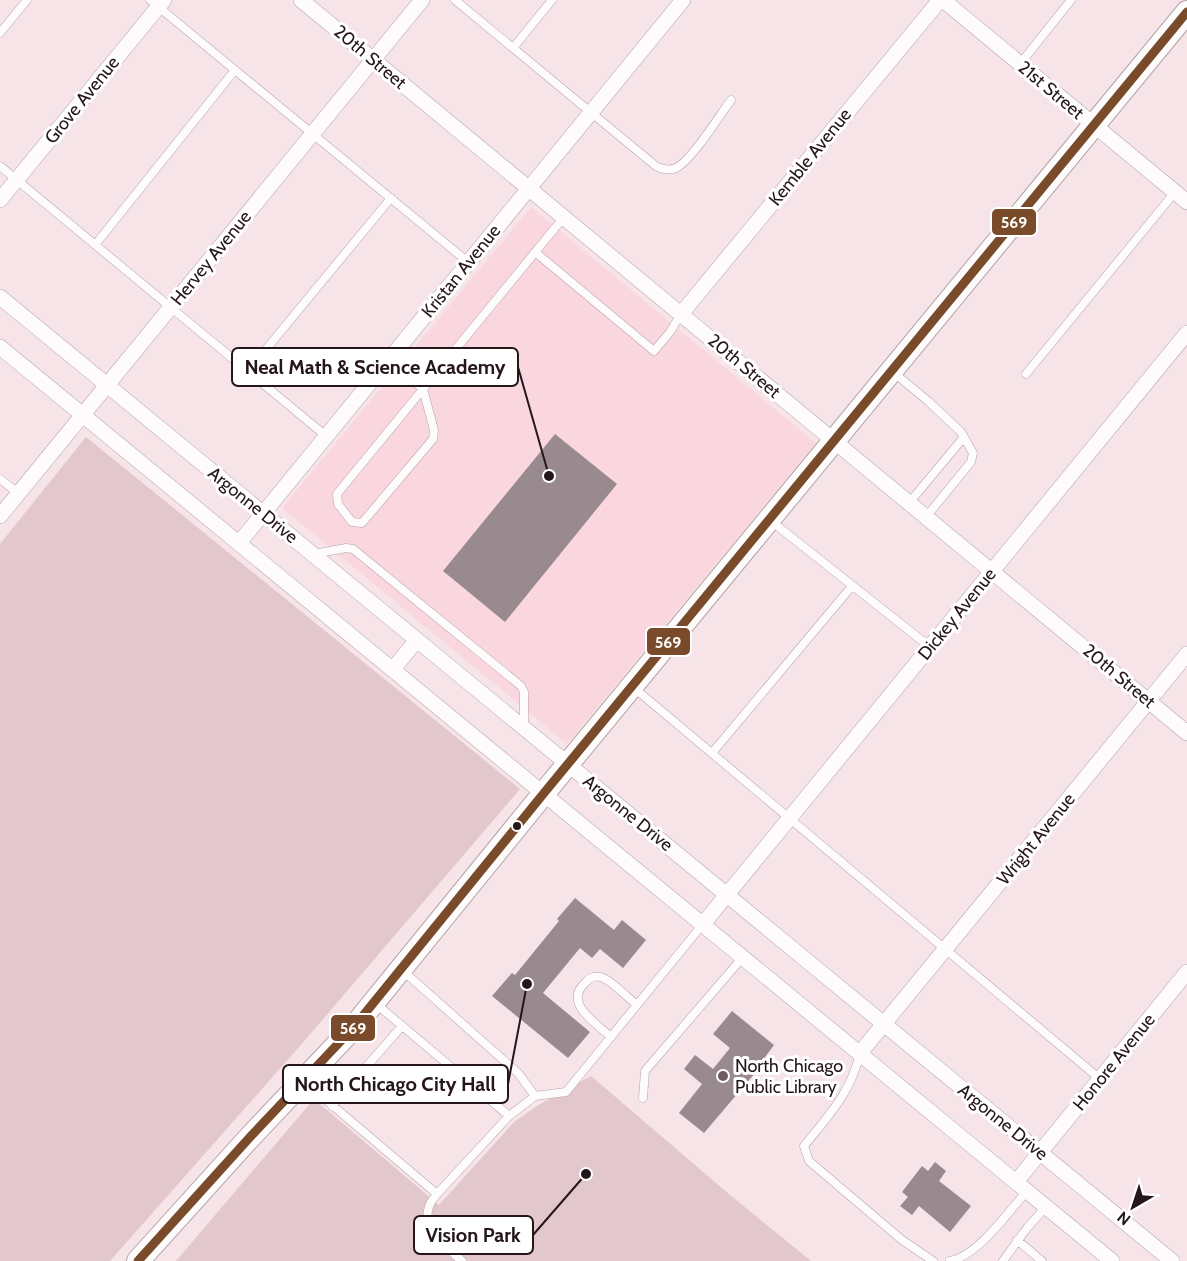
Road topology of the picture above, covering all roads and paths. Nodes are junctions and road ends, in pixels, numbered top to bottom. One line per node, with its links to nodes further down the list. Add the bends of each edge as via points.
1 (27, 0): 11 (lane)
2 (301, 0): 13 (street, 20th Street)
3 (422, 0): 13 (street, Hervey Avenue)
4 (455, 0): 12 (lane)
5 (552, 0): 12 (lane)
6 (683, 0): 17 (street, Kristan Avenue)
7 (941, 0): 14 (street, 21st Street); 32 (street, Kemble Avenue)
8 (1071, 0): 14 (lane)
9 (157, 2): 15 (lane); 21 (street, Grove Avenue)
10 (1187, 12): 18 (main road)
11 (0, 33)
12 (513, 48): 17 (lane)
13 (373, 60): 19 (street, Hervey Avenue); 22 (street, 20th Street)
14 (1020, 64): 18 (street, 21st Street)
15 (235, 70): 19 (lane); 27 (lane)
16 (731, 100): 17 (lane, via 692,154 667,171 651,163)
17 (591, 112): 22 (street, Kristan Avenue)
18 (1094, 125): 23 (street, 21st Street); 37 (main road)
19 (312, 134): 24 (lane); 31 (street, Hervey Avenue)
20 (0, 166): 21 (lane)
21 (17, 179): 25 (street, Grove Avenue); 27 (lane)
22 (529, 188): 26 (street, 20th Street); 29 (street, Kristan Avenue)
23 (1181, 197): 38 (lane)
24 (391, 198): 29 (lane); 36 (lane)
25 (0, 200)
26 (564, 217): 28 (lane); 32 (street, 20th Street)
27 (95, 245): 31 (lane)
28 (535, 252): 32 (lane, via 654,351); 40 (lane)
29 (468, 262): 35 (street, Kristan Avenue)
30 (0, 297): 39 (street, Argonne Drive)
31 (171, 307): 36 (lane); 39 (street, Hervey Avenue)
32 (681, 314): 44 (street, 20th Street)
33 (1187, 333): 54 (street, Dickey Avenue)
34 (0, 347): 41 (street, Argonne Drive)
35 (388, 360): 40 (lane); 42 (street, Kristan Avenue)
36 (248, 371): 42 (lane)
37 (892, 371): 43 (lane); 44 (main road)
38 (1026, 374)
39 (107, 385): 41 (street, Hervey Avenue); 48 (street, Argonne Drive)
40 (423, 389): 40 (lane, via 337,494 338,504 352,522 362,523 433,439)
41 (83, 415): 46 (street, Hervey Avenue); 52 (street, Argonne Drive)
42 (326, 436): 48 (street, Kristan Avenue)
43 (964, 437): 47 (lane); 50 (lane, via 973,453 971,462)
44 (834, 441): 47 (street, 20th Street); 51 (main road)
45 (0, 479): 46 (lane)
46 (18, 494): 49 (street, Hervey Avenue)
47 (909, 503): 50 (street, 20th Street)
48 (263, 513): 52 (street, Kristan Avenue); 53 (street, Argonne Drive)
49 (0, 516)
50 (926, 517): 54 (street, 20th Street)
51 (769, 519): 55 (lane); 60 (main road)
52 (239, 543): 59 (street, Argonne Drive)
53 (312, 554): 56 (street, Argonne Drive); 62 (lane, via 354,549 521,686)
54 (992, 571): 57 (street, Dickey Avenue); 61 (street, 20th Street)
55 (852, 585): 57 (lane); 64 (lane)
56 (417, 640): 59 (street); 62 (street, Argonne Drive)
57 (930, 647): 67 (street, Dickey Avenue)
58 (1187, 654): 61 (street, Wright Avenue)
59 (393, 669): 66 (street, Argonne Drive)
60 (632, 687): 64 (lane); 65 (main road)
61 (1148, 701): 63 (street, 20th Street); 70 (street, Wright Avenue)
62 (524, 727): 65 (street, Argonne Drive)
63 (1187, 733)
64 (712, 753): 67 (lane)
65 (568, 764): 66 (main road); 68 (street, Argonne Drive)
66 (544, 793): 69 (street, Argonne Drive); 72 (main road)
67 (789, 818): 68 (street, Dickey Avenue); 70 (lane)
68 (727, 895): 69 (street, Dickey Avenue); 76 (street, Argonne Drive)
69 (703, 924): 71 (street, Argonne Drive); 75 (lane)
70 (945, 949): 76 (street, Wright Avenue); 80 (lane)
71 (743, 957): 79 (street, Argonne Drive); 83 (lane, via 645,1071)
72 (401, 969): 74 (main road); 82 (lane, via 518,1073)
73 (1187, 972): 80 (street, Honore Avenue)
74 (374, 1002): 77 (lane); 81 (main road)
75 (637, 1005): 78 (lane); 78 (lane, via 604,978 597,976 583,984 577,1003)
76 (884, 1024): 79 (street, Wright Avenue); 86 (street, Argonne Drive)
77 (402, 1026): 84 (lane); 85 (lane)
78 (612, 1036): 82 (lane, via 566,1092)
79 (860, 1053): 87 (street, Argonne Drive); 95 (lane, via 844,1096 804,1146 809,1161 902,1240)
80 (1100, 1079): 86 (street, Honore Avenue)
81 (303, 1081): 84 (lane); 92 (main road)
82 (535, 1096): 85 (lane)
83 (643, 1098)
84 (332, 1106): 88 (lane)
85 (509, 1116): 88 (lane)
86 (1040, 1152): 87 (street, Honore Avenue); 100 (street, Argonne Drive)
87 (1021, 1186): 89 (street, Argonne Drive); 96 (lane, via 976,1248)
88 (437, 1194): 91 (lane, via 428,1208 428,1220 432,1232)
89 (1046, 1207): 90 (lane); 99 (street, Argonne Drive)
90 (1017, 1240): 97 (lane); 98 (lane)
91 (454, 1254): 93 (lane); 94 (lane)
92 (138, 1261)
93 (448, 1261)
94 (462, 1261)
95 (933, 1261)
96 (950, 1261)
97 (1003, 1261)
98 (1042, 1261)
99 (1112, 1261)
100 (1172, 1261)

